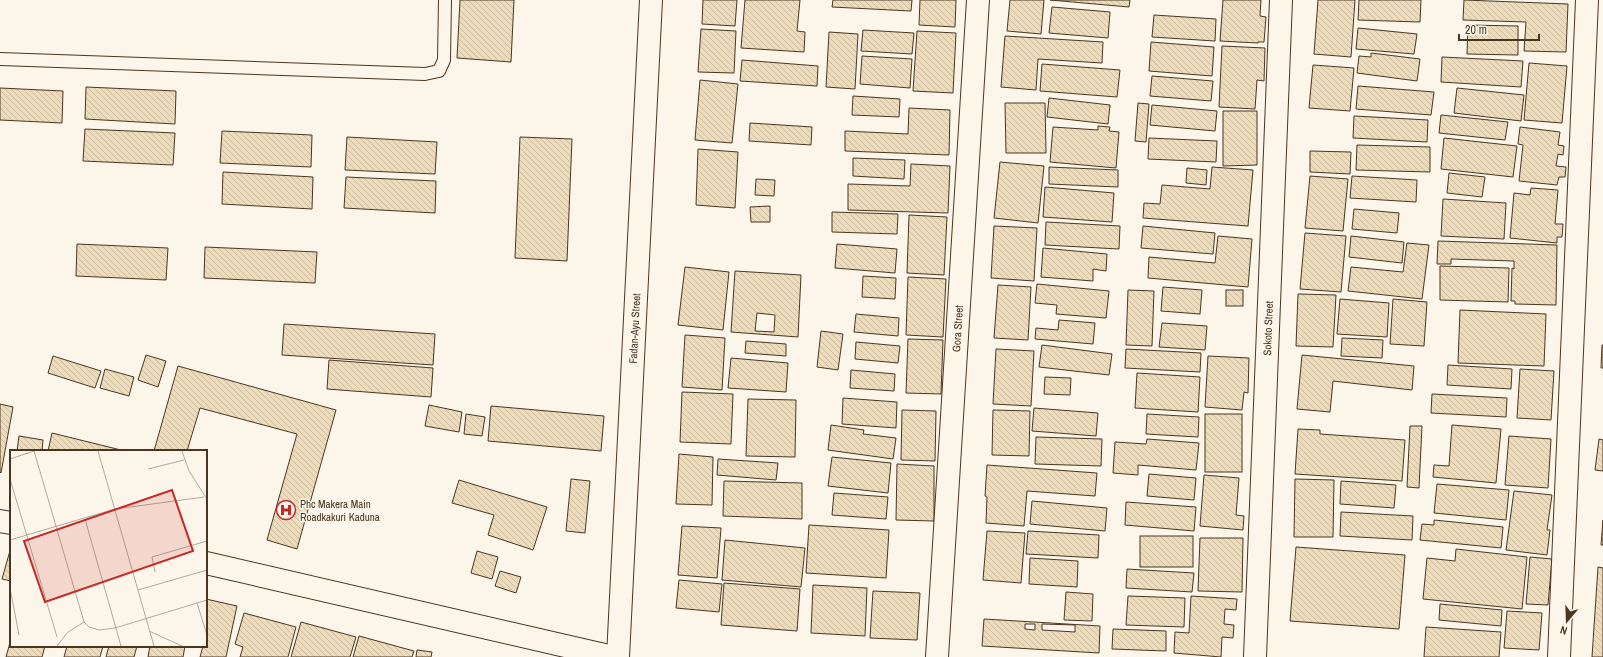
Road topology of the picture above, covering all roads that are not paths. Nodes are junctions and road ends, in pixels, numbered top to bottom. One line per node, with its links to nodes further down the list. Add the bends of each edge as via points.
1 (445, 0): 6 (lane, via 444,60 439,71 425,74)
2 (651, 0): 11 (street, Fadan-Ayu Street)
3 (978, 0): 12 (street, Gora Street)
4 (1281, 0): 13 (street, Sokoto Street)
5 (1587, 0): 14 (street)
6 (0, 59)
7 (0, 521): 8 (street)
8 (10, 523)
9 (207, 563): 10 (street)
10 (613, 657)
11 (618, 657)
12 (937, 657)
13 (1255, 657)
14 (1559, 657)

